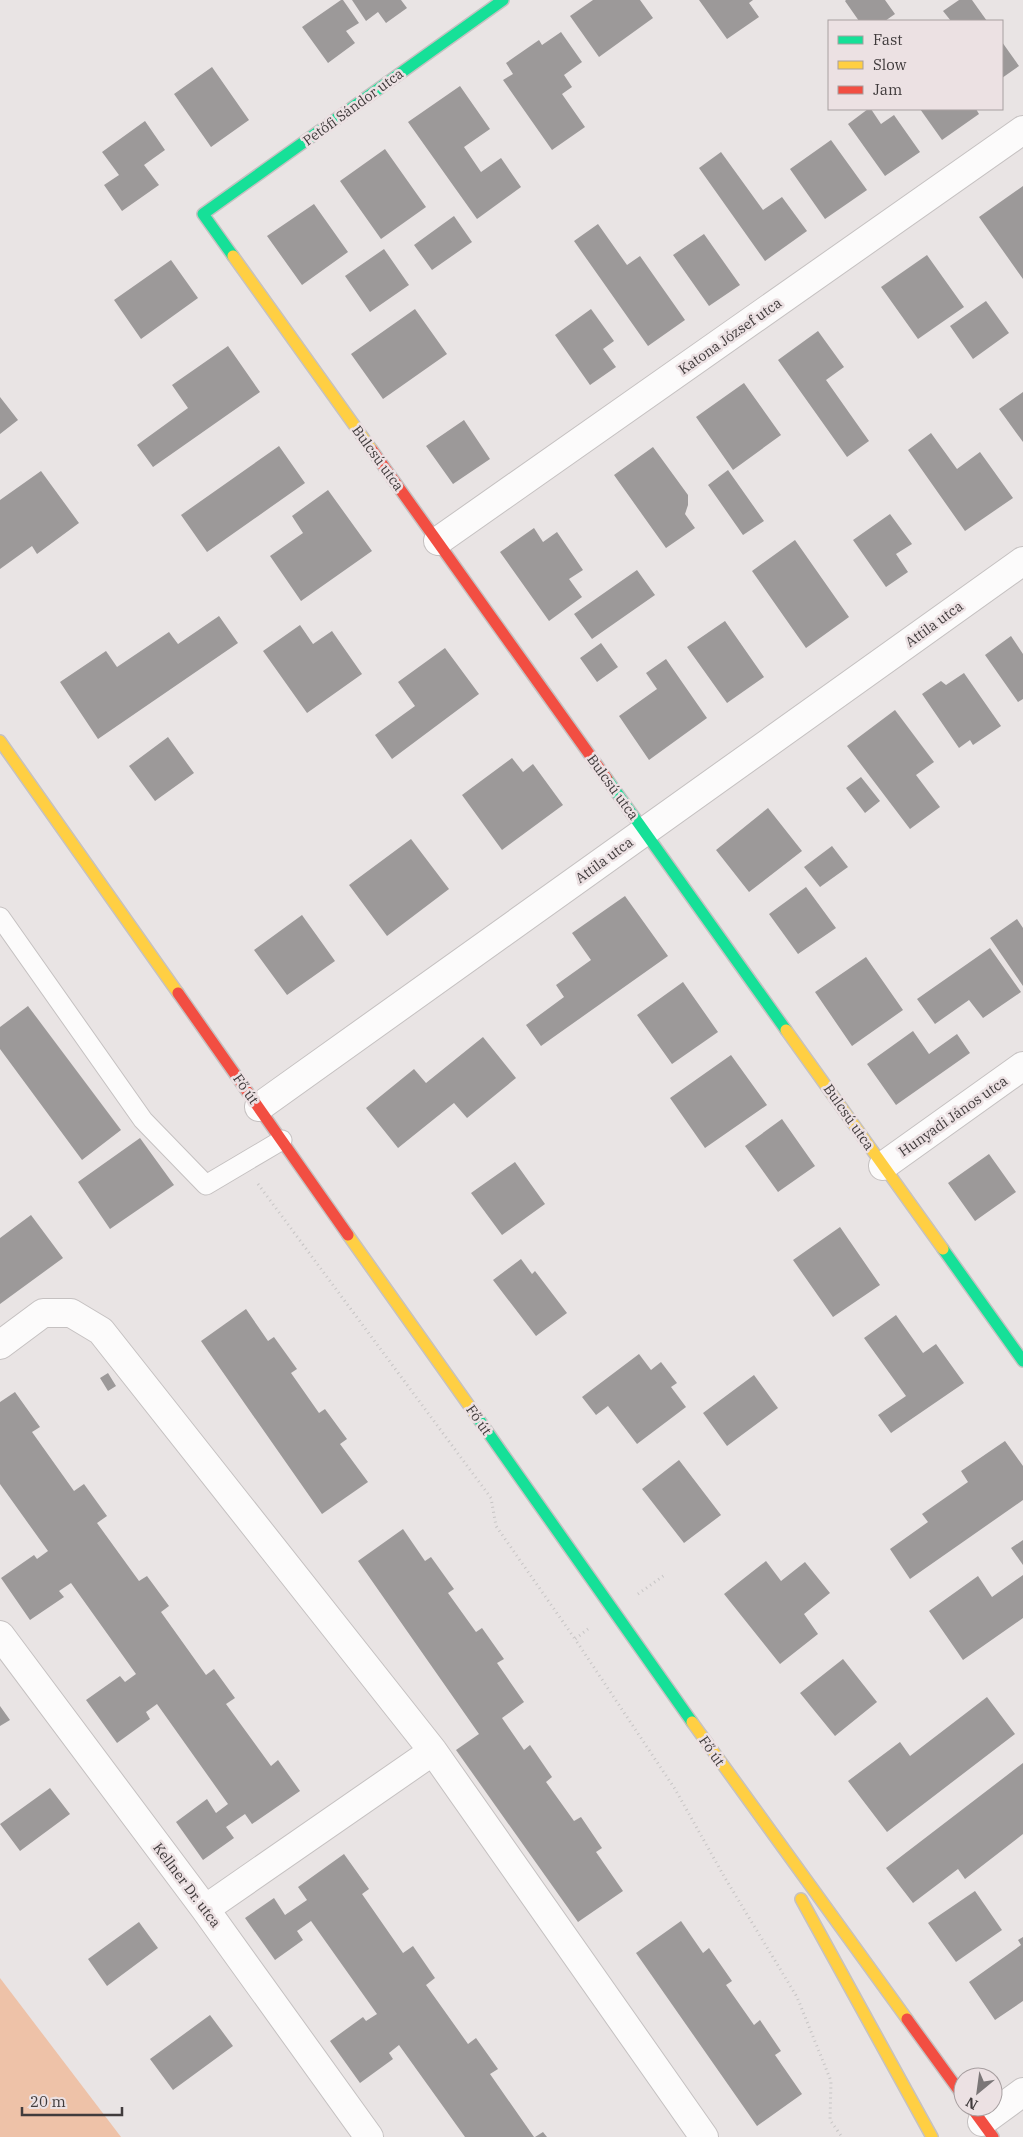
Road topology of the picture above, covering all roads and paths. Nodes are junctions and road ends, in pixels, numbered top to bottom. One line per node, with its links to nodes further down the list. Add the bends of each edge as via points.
1 (503, 0): 3 (main road, Petőfi Sándor utca)
2 (1023, 130): 4 (street, Katona József utca)
3 (203, 214): 4 (main road, Bulcsú utca)
4 (438, 541): 7 (main road, Bulcsú utca)
5 (1023, 561): 7 (street, Attila utca)
6 (0, 741): 10 (main road, Fő út)
7 (644, 831): 10 (street, Attila utca); 13 (main road, Bulcsú utca)
8 (0, 918): 12 (lane, via 143,1120 206,1185)
9 (1023, 1066): 13 (street, Hunyadi János utca)
10 (259, 1106): 11 (main road, Fő út)
11 (282, 1140): 12 (lane); 17 (main road, Fő út)
12 (243, 1163): 19 (path, via 490,1498 496,1526)
13 (883, 1166): 15 (main road, Bulcsú utca)
14 (0, 1345): 20 (street, via 43,1313 71,1312 101,1331)
15 (1023, 1361)
16 (666, 1574): 17 (path)
17 (614, 1611): 19 (path); 21 (main road, Fő út)
18 (0, 1635): 24 (street, Kellner Dr. utca)
19 (574, 1639): 30 (path, via 675,1789 797,1997 831,2081 830,2120)
20 (433, 1751): 24 (street); 29 (street)
21 (745, 1797): 22 (main road); 25 (main road, Fő út)
22 (786, 1872)
23 (796, 1889): 31 (main road)
24 (205, 1908): 28 (street, Kellner Dr. utca)
25 (953, 2082)
26 (1023, 2092): 27 (street)
27 (982, 2122)
28 (369, 2137)
29 (704, 2137)
30 (842, 2137)
31 (932, 2137)

